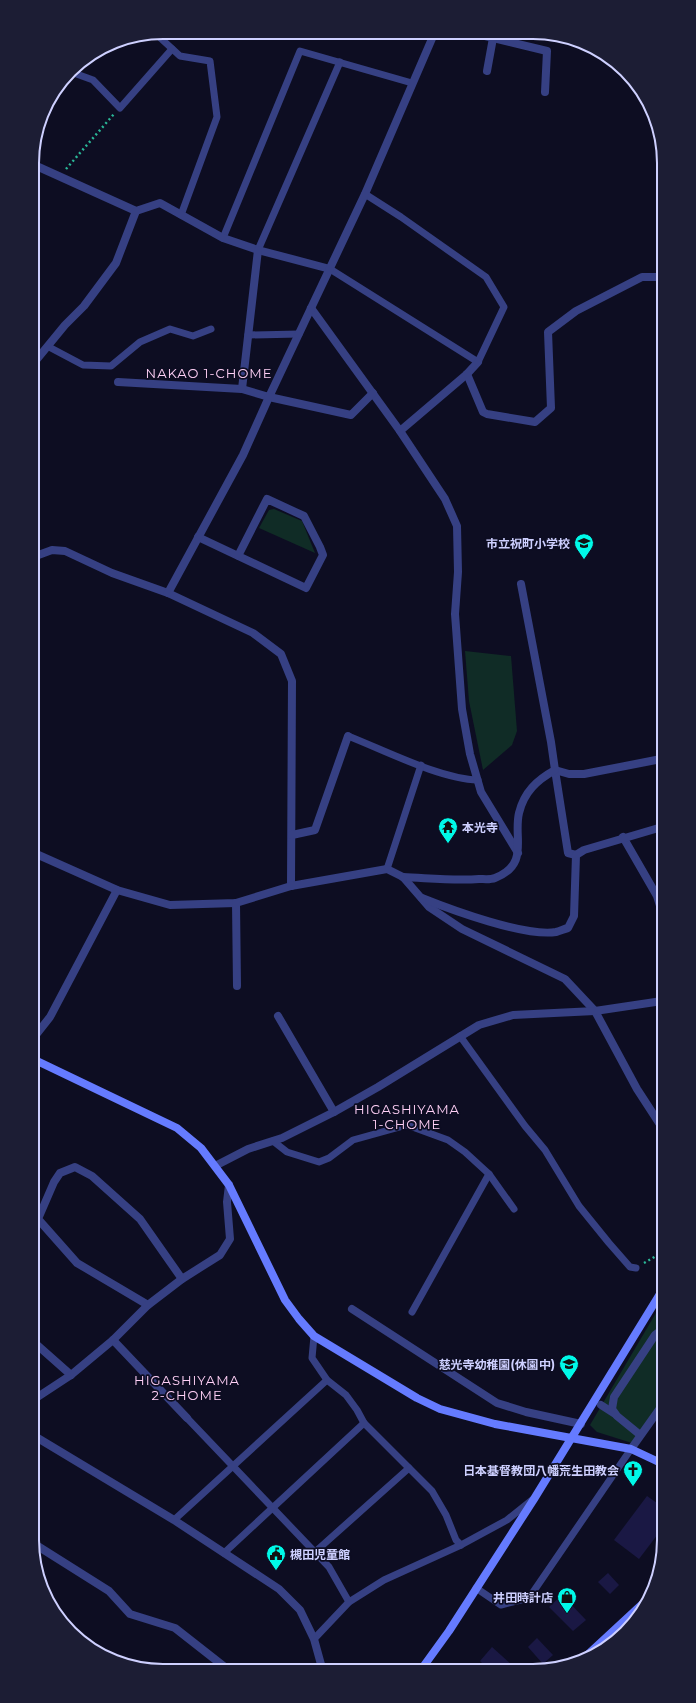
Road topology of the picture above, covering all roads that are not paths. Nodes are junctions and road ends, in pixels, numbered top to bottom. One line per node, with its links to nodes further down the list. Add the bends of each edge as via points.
1 (161, 39): 5 (lane)
2 (432, 39): 9 (street)
3 (493, 39): 7 (street)
4 (497, 39): 10 (street, via 547,51)
5 (172, 49): 8 (lane, via 120,108 93,80); 14 (lane, via 180,56 210,60 217,117)
6 (340, 62): 9 (lane); 15 (lane, via 300,51); 16 (lane)
7 (487, 71)
8 (76, 74)
9 (412, 83): 12 (street)
10 (545, 92)
11 (39, 167): 13 (street)
12 (365, 194): 17 (street); 25 (lane, via 486,277 504,307)
13 (136, 211): 14 (street, via 160,203); 23 (street, via 116,263 84,306)
14 (181, 215): 15 (street)
15 (223, 238): 16 (street)
16 (258, 250): 17 (street); 22 (street)
17 (330, 269): 19 (street); 25 (lane)
18 (657, 277): 26 (street, via 642,277 576,311 548,332 551,408 535,422 483,412)
19 (311, 308): 21 (street); 29 (street)
20 (211, 329): 23 (lane, via 193,336 170,329 140,342 111,366 83,365)
21 (298, 334): 22 (lane); 30 (street)
22 (248, 335): 28 (street)
23 (48, 347): 24 (street)
24 (39, 357)
25 (478, 362): 26 (street)
26 (467, 374): 31 (street)
27 (118, 382): 28 (street)
28 (242, 389): 30 (street)
29 (373, 393): 30 (street, via 351,415); 31 (street)
30 (269, 397): 32 (street, via 243,455)
31 (400, 431): 41 (street, via 445,499 457,526 458,572 455,614 462,708 470,754)
32 (198, 537): 34 (street); 36 (street)
33 (39, 555): 36 (street, via 52,550 65,551 112,573)
34 (238, 556): 34 (street, via 306,588 323,555 304,516 267,499)
35 (521, 584): 40 (street)
36 (168, 593): 43 (street, via 253,633 280,654 292,681)
37 (348, 736): 39 (lane); 43 (street, via 315,830)
38 (657, 760): 40 (street, via 584,774)
39 (421, 765): 41 (lane, via 462,780); 48 (lane)
40 (555, 770): 45 (street, via 540,778 526,793 518,813); 47 (street, via 568,853)
41 (478, 780): 45 (street, via 481,792)
42 (657, 828): 44 (street)
43 (292, 835): 50 (street)
44 (623, 837): 47 (street); 52 (street)
45 (518, 853): 49 (street, via 510,868 494,878 466,880)
46 (39, 855): 51 (street)
47 (576, 855): 53 (street, via 574,916 568,928 556,932 529,930 495,922)
48 (387, 869): 49 (street); 50 (street)
49 (403, 877): 53 (street)
50 (291, 886): 54 (street)
51 (117, 890): 54 (street, via 170,905); 59 (street, via 50,1017)
52 (657, 896)
53 (420, 897): 57 (street, via 429,907 462,929 565,979)
54 (236, 903): 55 (street)
55 (237, 986)
56 (657, 1002): 57 (street)
57 (595, 1011): 60 (street, via 513,1015 479,1025); 63 (street)
58 (278, 1016): 62 (street)
59 (39, 1031)
60 (460, 1036): 62 (street); 71 (lane, via 525,1126 546,1150 579,1206 617,1253 630,1267)
61 (39, 1062): 65 (street, via 177,1128 201,1148)
62 (334, 1112): 64 (street)
63 (657, 1121)
64 (273, 1141): 65 (street, via 248,1149); 66 (lane, via 287,1152 319,1162 329,1158 353,1140 407,1125 448,1140)
65 (215, 1166): 67 (street)
66 (489, 1174): 68 (lane); 76 (lane)
67 (229, 1185): 72 (street, via 227,1202 230,1239 220,1255); 78 (street, via 285,1300)
68 (514, 1209)
69 (39, 1215): 72 (street, via 60,1173 75,1167 92,1176 140,1218)
70 (39, 1221): 74 (street, via 77,1263)
71 (636, 1268)
72 (182, 1278): 74 (street)
73 (657, 1299): 89 (street)
74 (148, 1305): 79 (street)
75 (352, 1309): 89 (street, via 497,1402 526,1412)
76 (412, 1312)
77 (657, 1334): 86 (street, via 614,1397 612,1409)
78 (314, 1336): 82 (lane, via 312,1358); 91 (street, via 417,1398 440,1409 495,1424)
79 (113, 1340): 81 (street); 87 (street)
80 (39, 1347): 81 (street)
81 (71, 1375): 83 (street)
82 (326, 1380): 88 (lane, via 346,1395); 95 (lane)
83 (39, 1396)
84 (601, 1405): 86 (street)
85 (657, 1412): 93 (street)
86 (617, 1416): 90 (street)
87 (187, 1418): 95 (lane)
88 (364, 1423): 96 (lane); 98 (lane)
89 (581, 1424): 91 (street)
90 (639, 1434)
91 (571, 1438): 93 (street); 97 (street)
92 (39, 1439): 99 (street)
93 (631, 1449): 94 (street); 104 (lane, via 529,1598 501,1605)
94 (657, 1461)
95 (233, 1467): 98 (lane); 99 (lane)
96 (409, 1468): 100 (lane, via 432,1491 446,1515 456,1540); 102 (lane)
97 (534, 1499): 100 (lane, via 507,1520); 104 (street)
98 (272, 1508): 102 (lane); 103 (lane)
99 (174, 1520): 103 (street)
100 (461, 1545): 105 (lane, via 384,1580)
101 (39, 1547): 109 (street, via 109,1591 130,1614 175,1628)
102 (315, 1552): 105 (lane, via 330,1567)
103 (224, 1553): 107 (street, via 278,1589 300,1610)
104 (476, 1588): 111 (street)
105 (349, 1602): 107 (lane)
106 (633, 1612): 108 (street)
107 (314, 1639): 110 (street)
108 (598, 1645)
109 (221, 1664)
110 (321, 1664)
111 (425, 1664)

